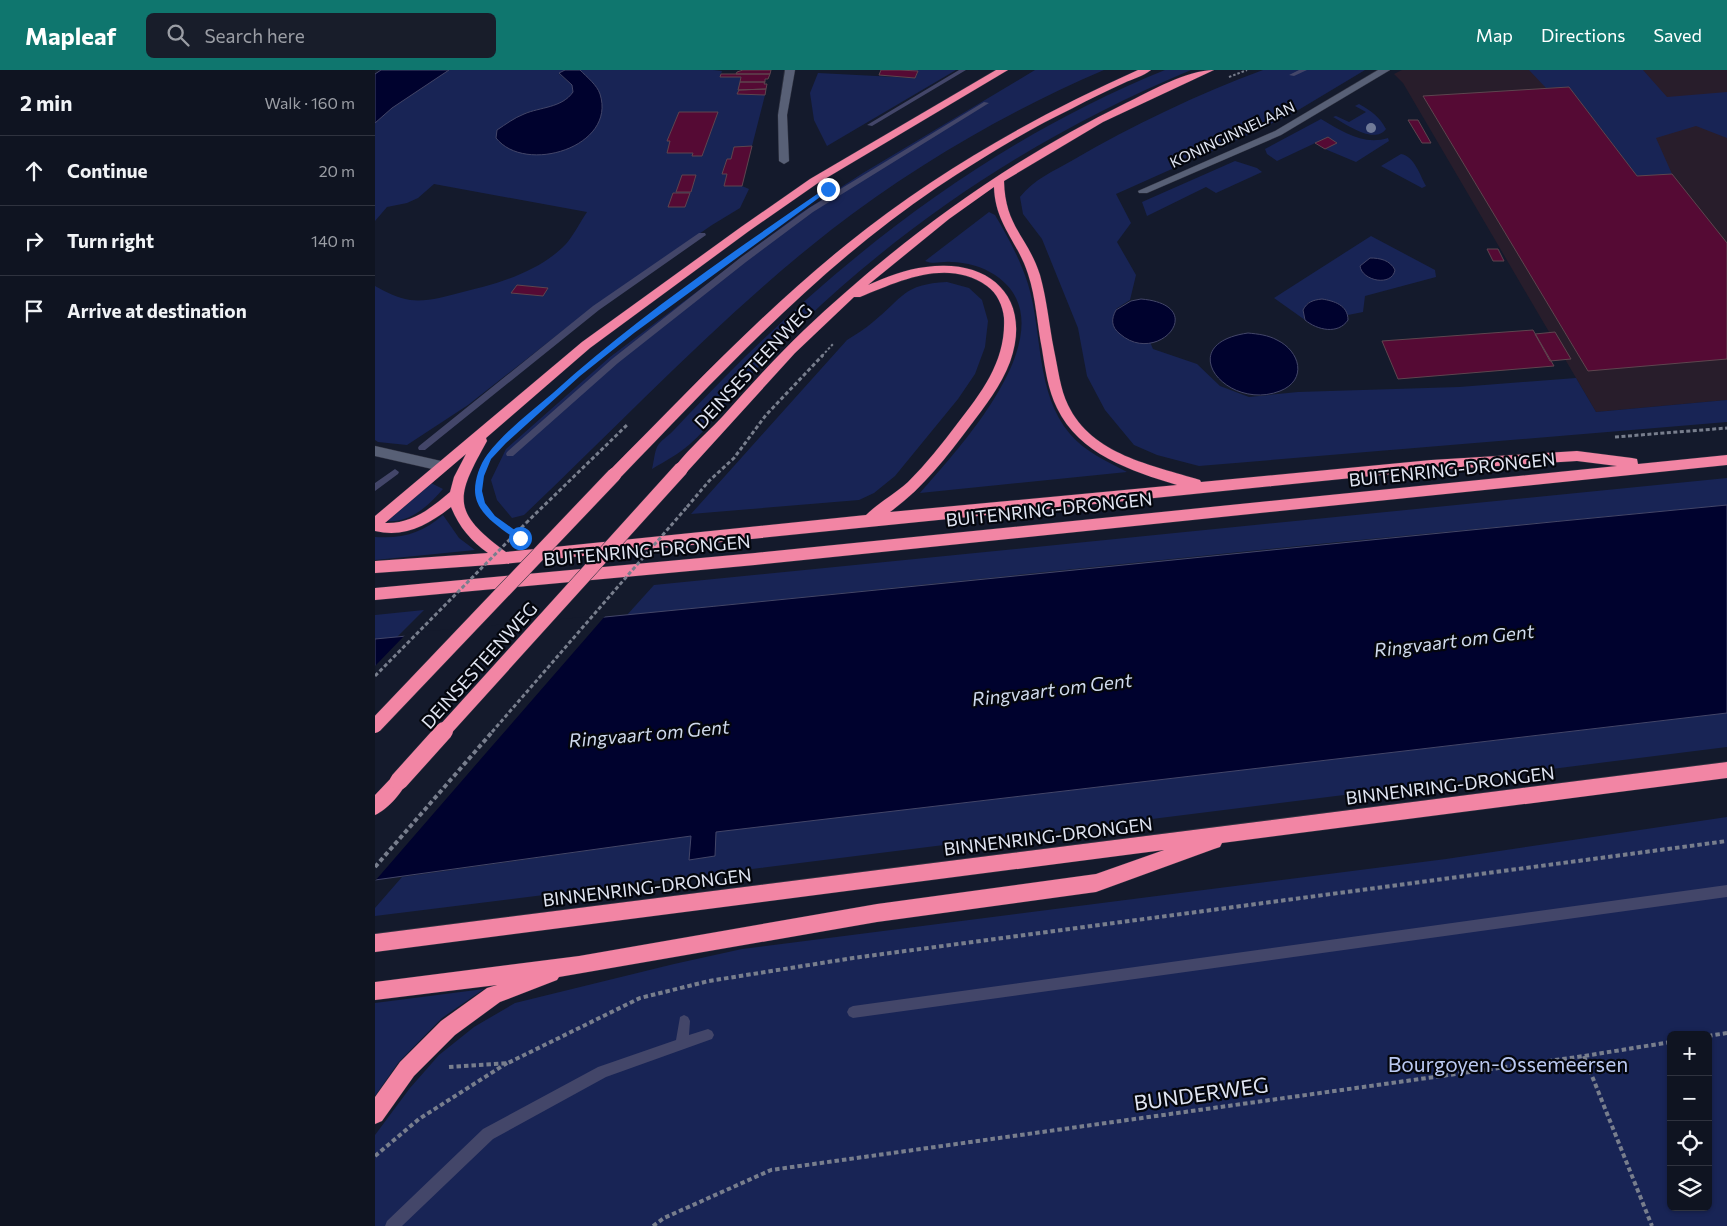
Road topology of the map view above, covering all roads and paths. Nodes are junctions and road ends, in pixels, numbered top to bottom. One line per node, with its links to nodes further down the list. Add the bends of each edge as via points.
1 (790, 70): 6 (street, via 782,118)
2 (1003, 70): 11 (highway, via 814,181 745,229 585,346)
3 (1146, 70): 27 (highway, DEINSESTEENWEG, bridge, via 1076,101 990,149 894,213 808,283 614,475)
4 (1209, 70): 7 (highway, DEINSESTEENWEG, via 1093,124)
5 (1385, 70): 8 (street, KONINGINNELAAN, via 1278,133)
6 (784, 161)
7 (999, 179): 9 (highway, DEINSESTEENWEG, via 937,223); 16 (highway, via 1000,204 1034,274 1052,368 1064,409 1081,432 1123,461 1153,474)
8 (1143, 191)
9 (845, 299): 18 (highway, via 903,276 951,269 972,273 1000,290 1010,319 1007,352 988,393 925,474); 29 (highway, DEINSESTEENWEG, bridge, via 800,342 681,469)
10 (835, 342): 32 (path, bridge, via 766,415 734,458 709,481)
11 (488, 430): 14 (highway); 17 (highway, via 459,478)
12 (375, 451): 14 (street)
13 (1727, 460): 15 (highway, BUITENRING-DRONGEN)
14 (441, 466): 20 (highway)
15 (1658, 466): 16 (highway, via 1577,456 1431,465); 25 (highway, BUITENRING-DRONGEN, via 755,560)
16 (1206, 486): 18 (highway)
17 (456, 495): 20 (highway, via 422,520 401,529 385,530); 23 (highway, via 467,528)
18 (868, 520): 23 (highway)
19 (526, 523): 26 (path, bridge)
20 (375, 525)
21 (513, 533): 22 (path)
22 (520, 538)
23 (504, 558): 24 (highway)
24 (375, 567)
25 (375, 594)
26 (375, 676)
27 (375, 726)
28 (1727, 770): 30 (highway, BINNENRING-DRONGEN)
29 (375, 807)
30 (1241, 831): 33 (highway, BINNENRING-DRONGEN); 34 (highway, via 1096,882 877,913)
31 (1727, 841): 40 (path, via 853,958 709,981 641,998)
32 (375, 867)
33 (375, 943)
34 (579, 964): 35 (highway); 41 (highway, via 494,995 448,1028)
35 (375, 991)
36 (1727, 1033): 37 (path)
37 (1712, 1035)
38 (1667, 1043): 39 (path, BUNDERWEG)
39 (1584, 1056): 44 (path, BUNDERWEG, via 771,1170 664,1218); 45 (path)
40 (508, 1063): 41 (path); 43 (path, via 419,1119)
41 (407, 1069): 42 (highway)
42 (375, 1114)
43 (375, 1156)
44 (653, 1226)
45 (1652, 1226)

